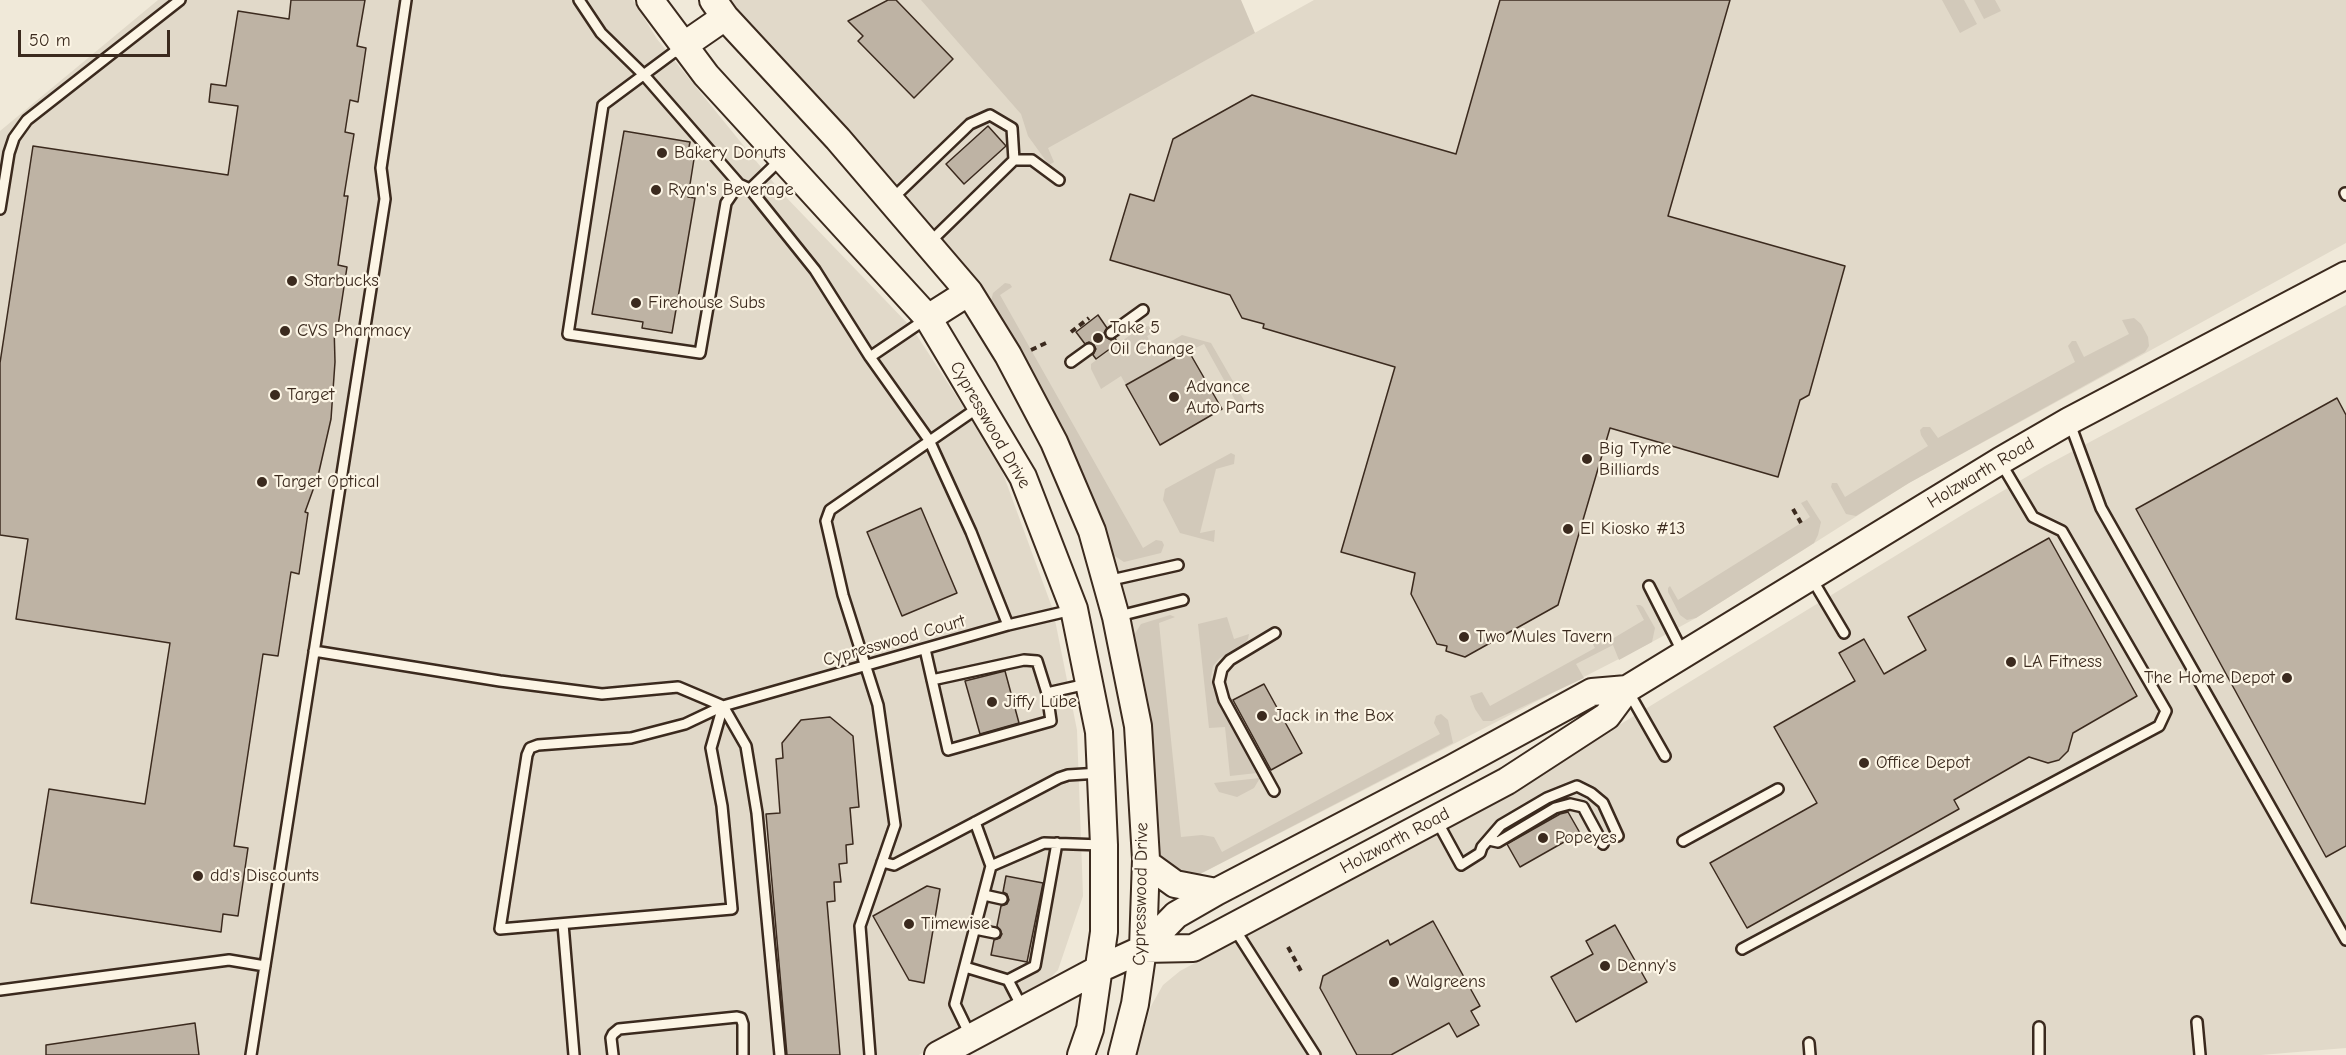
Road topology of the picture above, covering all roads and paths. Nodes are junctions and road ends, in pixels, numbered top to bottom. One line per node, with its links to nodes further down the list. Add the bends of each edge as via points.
1 (180, 0): 14 (lane, via 27,120 9,153)
2 (406, 0): 45 (lane, via 381,168 385,199)
3 (579, 0): 7 (lane, via 601,33)
4 (650, 0): 6 (main road, Cypresswood Drive)
5 (719, 8): 6 (main road); 13 (main road, Cypresswood Drive)
6 (683, 46): 7 (lane); 8 (main road, Cypresswood Drive)
7 (644, 75): 11 (lane); 11 (lane, via 603,105 568,334 700,353 726,203)
8 (782, 158): 12 (lane); 19 (main road, Cypresswood Drive)
9 (1014, 160): 10 (lane, via 1032,160); 13 (lane, via 1012,128 990,115 970,124); 15 (lane)
10 (1059, 180)
11 (739, 184): 12 (lane)
12 (750, 189): 26 (lane, via 815,270)
13 (891, 200): 15 (main road, Cypresswood Drive)
14 (0, 209)
15 (928, 244): 17 (main road, Cypresswood Drive)
16 (2344, 281): 29 (main road, Holzwarth Road)
17 (969, 292): 19 (main road); 36 (main road, Cypresswood Drive, via 1054,442 1092,531)
18 (1143, 310): 22 (lane)
19 (928, 318): 26 (lane); 28 (main road, Cypresswood Drive)
20 (1089, 318): 21 (path)
21 (1071, 332)
22 (1111, 333)
23 (1046, 343): 25 (path)
24 (1089, 349): 27 (lane)
25 (1031, 350)
26 (870, 357): 30 (lane)
27 (1071, 362)
28 (980, 405): 30 (lane); 39 (main road, Cypresswood Drive, via 1023,477)
29 (2069, 421): 31 (main road, Holzwarth Road); 75 (lane, via 2101,508)
30 (929, 440): 41 (lane); 47 (lane, via 830,510 826,521 843,595)
31 (2000, 461): 35 (main road, Holzwarth Road); 78 (lane, via 2033,517 2062,531 2166,711 2159,726)
32 (1793, 509): 33 (path)
33 (1801, 523)
34 (1178, 565): 36 (lane)
35 (1811, 577): 43 (lane); 46 (main road, Holzwarth Road)
36 (1107, 581): 40 (main road, Cypresswood Drive)
37 (1649, 586): 46 (lane)
38 (1183, 600): 40 (lane)
39 (1074, 609): 41 (lane, Cypresswood Court); 49 (main road, Cypresswood Drive)
40 (1116, 617): 66 (main road, Cypresswood Drive, via 1138,726)
41 (1008, 626): 44 (lane, Cypresswood Court)
42 (1275, 633): 56 (lane, via 1230,660 1222,669 1219,682 1224,700)
43 (1844, 633)
44 (925, 649): 47 (lane, Cypresswood Court); 48 (lane)
45 (314, 651): 52 (lane, via 602,694 678,687); 79 (lane)
46 (1684, 654): 50 (main road, Holzwarth Road)
47 (867, 666): 52 (lane, Cypresswood Court); 65 (lane, via 878,705 895,825)
48 (932, 680): 51 (lane, via 1024,660 1036,661); 51 (lane, via 948,750 1052,721)
49 (1089, 683): 51 (lane); 54 (main road, Cypresswood Drive, via 1099,732)
50 (1627, 689): 53 (lane); 57 (main road, Holzwarth Road, via 1607,716 1507,782); 68 (main road, Holzwarth Road, via 1592,692)
51 (1047, 693)
52 (723, 706): 71 (lane, via 711,748 722,806 732,909); 71 (lane, Cypresswood Court, via 685,724 631,738 531,748 500,929); 94 (lane, via 746,746 758,813)
53 (1665, 756)
54 (1101, 773): 58 (lane, via 1059,778); 64 (main road, Cypresswood Drive)
55 (1778, 789): 61 (lane)
56 (1274, 791)
57 (1436, 819): 60 (lane, via 1461,865 1480,854); 72 (main road, Holzwarth Road)
58 (975, 822): 65 (lane, via 894,865); 67 (lane)
59 (1618, 836): 60 (lane, via 1603,803 1577,786 1547,798 1501,825)
60 (1490, 840): 63 (lane, via 1498,842 1555,808 1570,804 1583,807)
61 (1683, 841)
62 (1057, 843): 64 (lane); 67 (lane, via 1044,843); 83 (lane, via 1035,966)
63 (1603, 844)
64 (1104, 845): 81 (main road, Cypresswood Drive, via 1104,932)
65 (882, 862): 95 (lane, via 860,926)
66 (1146, 863): 68 (main road, via 1175,884); 77 (main road, Cypresswood Drive)
67 (991, 866): 69 (lane)
68 (1216, 892): 77 (main road, Holzwarth Road, via 1176,915)
69 (984, 895): 70 (lane); 73 (lane)
70 (1002, 898)
71 (563, 924): 91 (lane)
72 (1234, 927): 77 (main road, Holzwarth Road, via 1193,948); 99 (lane)
73 (975, 929): 74 (lane); 80 (lane)
74 (995, 933)
75 (2346, 940)
76 (1288, 947): 82 (path)
77 (1143, 949): 81 (main road, Holzwarth Road); 98 (main road, Cypresswood Drive, via 1135,1005)
78 (1742, 949)
79 (265, 966): 84 (lane, via 230,960); 90 (lane)
80 (965, 968): 83 (lane); 88 (lane, via 955,1004)
81 (1099, 969): 85 (main road, Holzwarth Road); 97 (main road, Cypresswood Drive, via 1090,1029)
82 (1301, 971)
83 (1008, 980): 85 (lane)
84 (0, 990)
85 (1023, 1009): 88 (main road, Holzwarth Road)
86 (2198, 1022): 102 (lane)
87 (2039, 1027): 101 (lane)
88 (971, 1037): 96 (main road, Holzwarth Road)
89 (1809, 1043): 100 (lane)
90 (251, 1055)
91 (574, 1055)
92 (613, 1055): 93 (lane, via 611,1038 619,1029 737,1017 743,1024)
93 (743, 1055)
94 (780, 1055)
95 (870, 1055)
96 (938, 1055)
97 (1081, 1055)
98 (1122, 1055)
99 (1315, 1055)
100 (1810, 1055)
101 (2038, 1055)
102 (2200, 1055)

